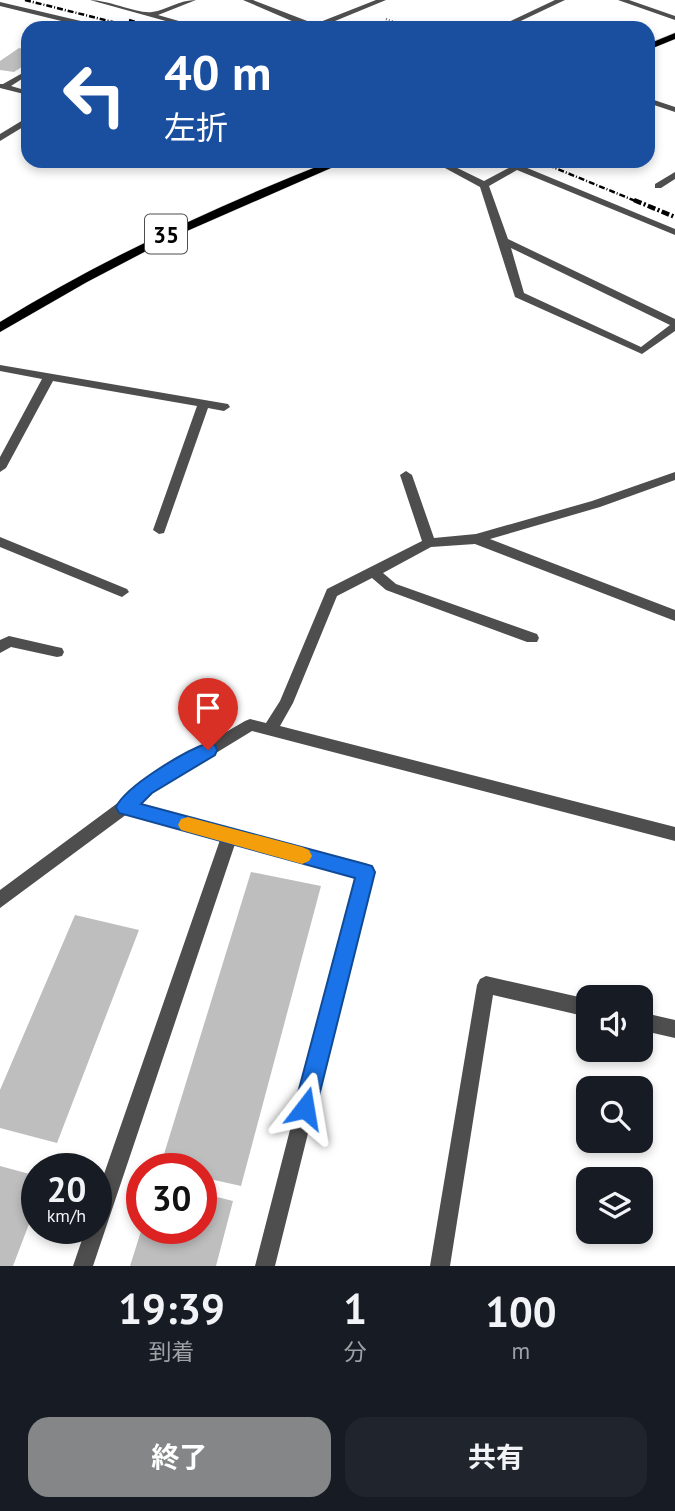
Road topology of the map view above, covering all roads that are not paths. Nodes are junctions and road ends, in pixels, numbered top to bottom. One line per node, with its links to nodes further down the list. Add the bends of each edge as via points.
1 (94, 0): 10 (street)
2 (192, 0): 10 (street)
3 (247, 0): 14 (street)
4 (356, 0): 9 (street)
5 (382, 0): 9 (street)
6 (561, 0): 16 (street)
7 (622, 0): 11 (street)
8 (0, 4): 12 (street)
9 (370, 5): 15 (street)
10 (151, 15): 13 (street)
11 (675, 18)
12 (70, 21)
13 (173, 21)
14 (298, 21)
15 (329, 21)
16 (515, 21)
17 (672, 40): 18 (main road)
18 (655, 45)
19 (21, 76): 20 (street)
20 (3, 87): 21 (street)
21 (21, 91)
22 (655, 103): 23 (street)
23 (675, 110)
24 (21, 124): 25 (street)
25 (0, 138)
26 (322, 168): 36 (main road, 35, via 145,244)
27 (451, 168): 31 (street)
28 (515, 168): 31 (street)
29 (519, 168): 33 (street)
30 (675, 175): 32 (street)
31 (484, 184): 34 (street)
32 (658, 186)
33 (675, 232)
34 (505, 242): 35 (street); 35 (street, via 519,295 642,351)
35 (675, 324)
36 (0, 328)
37 (0, 368): 38 (street)
38 (49, 377): 39 (street); 41 (street)
39 (204, 403): 40 (street); 44 (street)
40 (224, 407)
41 (0, 468)
42 (406, 475): 47 (street)
43 (675, 476): 45 (street, via 597,505)
44 (159, 530)
45 (476, 539): 47 (street); 50 (street)
46 (0, 542): 49 (street)
47 (429, 543): 48 (street)
48 (373, 572): 51 (street, via 391,587); 54 (street, via 332,593 286,703)
49 (121, 592)
50 (675, 615)
51 (532, 638)
52 (0, 648): 53 (street, via 9,641)
53 (57, 652)
54 (270, 729): 55 (street, via 250,725 146,787); 56 (street)
55 (125, 807): 57 (street); 58 (street)
56 (675, 834)
57 (229, 836): 62 (street); 65 (street, via 365,872)
58 (0, 900)
59 (576, 1005): 66 (street, via 486,985)
60 (653, 1024): 61 (street)
61 (675, 1029)
62 (112, 1181)
63 (91, 1244): 64 (street)
64 (83, 1266)
65 (265, 1266)
66 (440, 1266)

